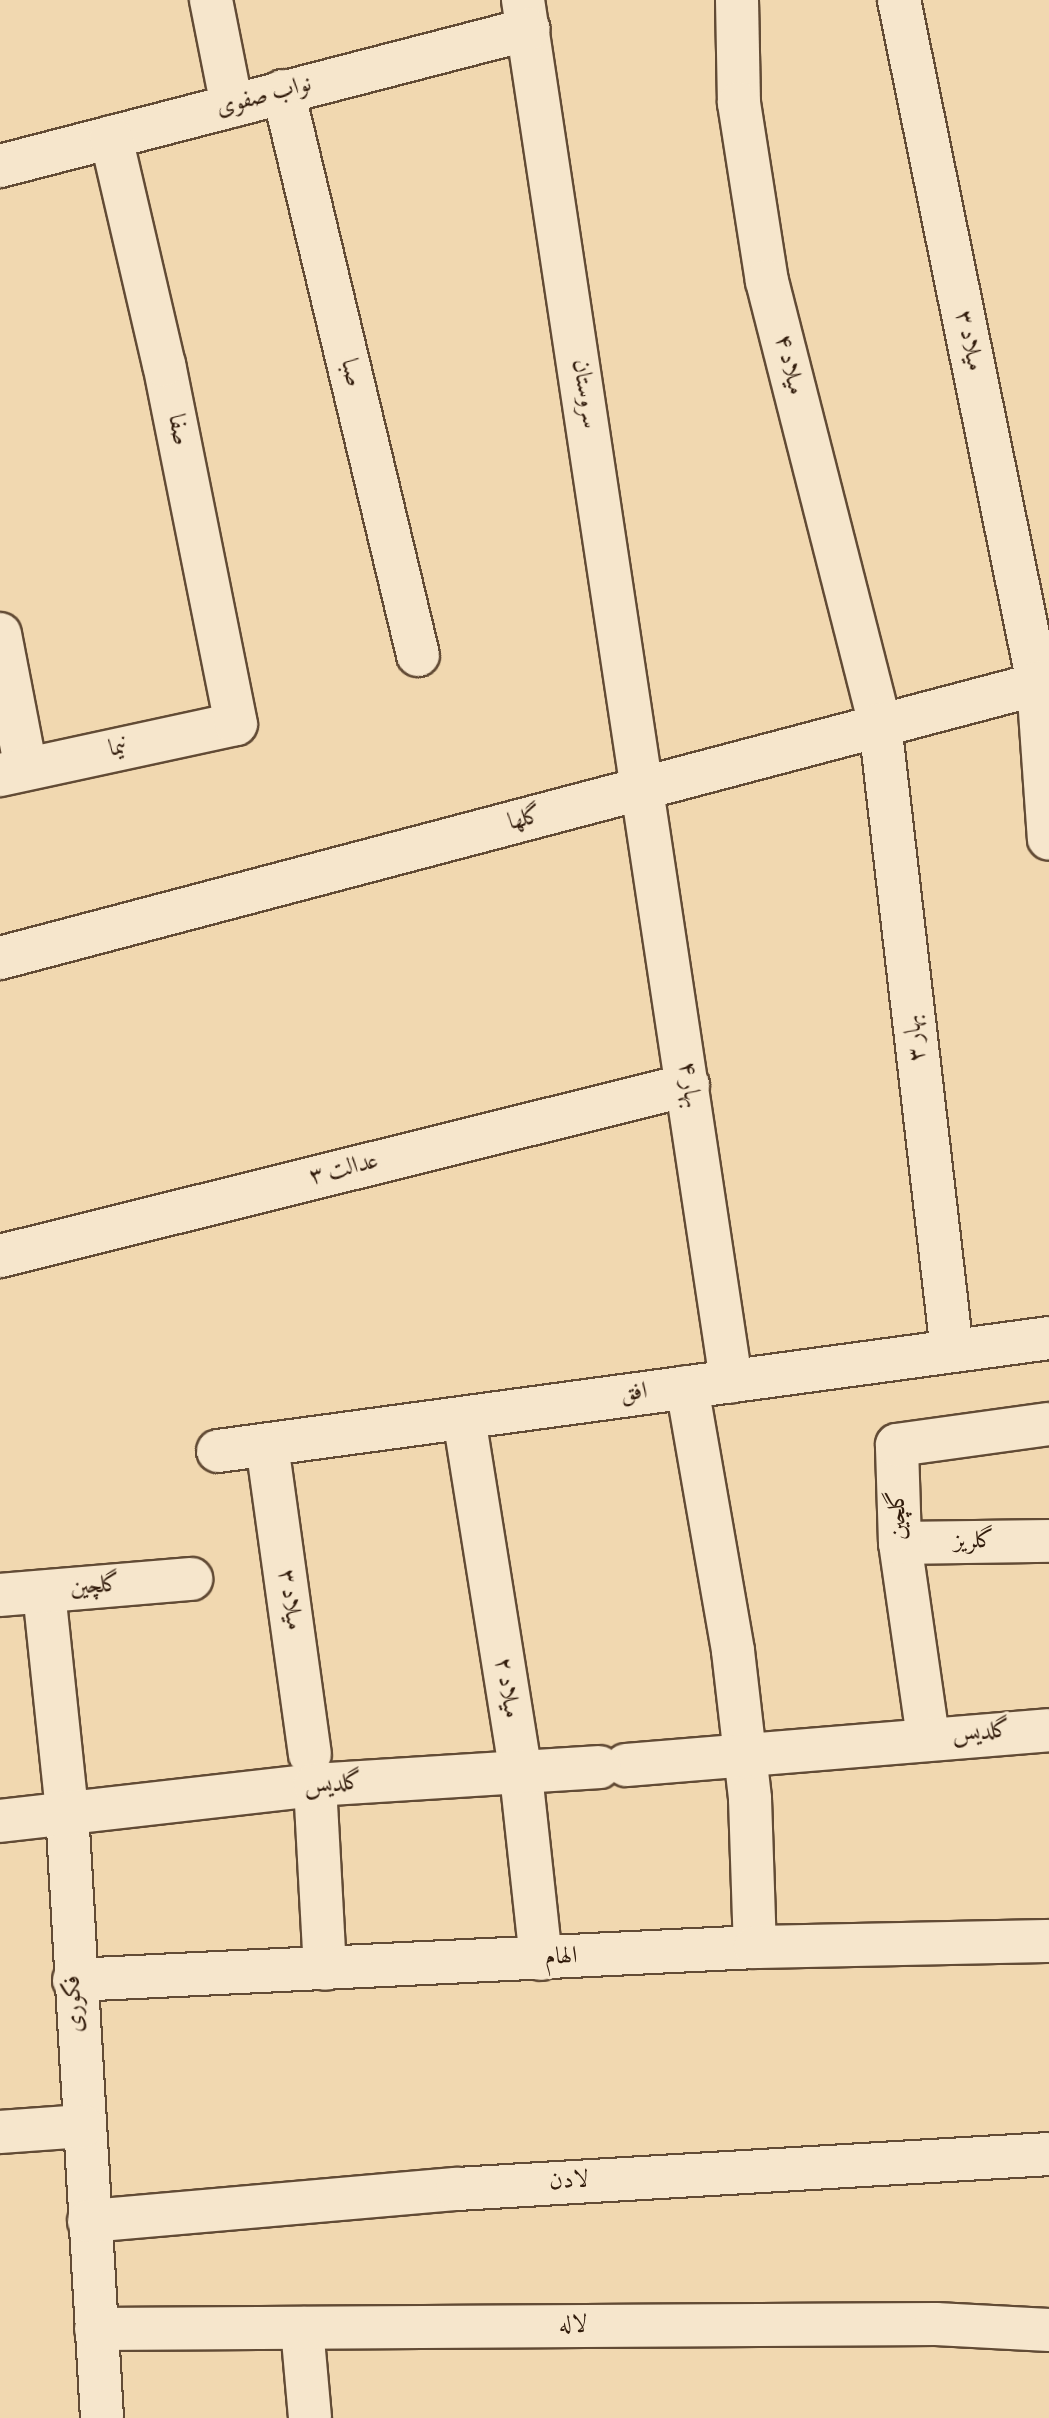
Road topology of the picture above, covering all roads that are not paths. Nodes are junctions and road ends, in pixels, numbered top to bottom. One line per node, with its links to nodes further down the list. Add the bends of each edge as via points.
1 (211, 0): 6 (street)
2 (737, 0): 13 (street, میلاد ۴, via 739,103 767,281)
3 (899, 0): 11 (street, میلاد ۳)
4 (526, 14): 5 (street, نواب صفوی); 15 (street, سروستان)
5 (283, 91): 6 (street, نواب صفوی); 10 (street, صبا)
6 (232, 106): 7 (street, نواب صفوی)
7 (111, 137): 8 (street, نواب صفوی); 12 (street, صفا, via 164,365)
8 (0, 166)
9 (0, 634): 14 (street)
10 (418, 655)
11 (1043, 682): 13 (street, گلها); 16 (street, میلاد ۳)
12 (236, 724): 14 (street, نیما)
13 (880, 724): 15 (street, گلها); 21 (street, بهار ۳)
14 (13, 772)
15 (644, 788): 17 (street, گلها); 18 (street, بهار ۴)
16 (1049, 839)
17 (0, 958)
18 (688, 1085): 19 (street, عدالت ۳); 22 (street, بهار ۴)
19 (0, 1256)
20 (1049, 1338): 21 (street, افق)
21 (952, 1351): 22 (street, افق)
22 (731, 1381): 23 (street, افق)
23 (687, 1387): 24 (street, افق); 35 (street, via 733,1651)
24 (464, 1418): 26 (street, افق); 37 (street, میلاد ۲)
25 (1049, 1424): 29 (street, گلچین, via 897,1445)
26 (267, 1445): 27 (street, افق); 36 (street, میلاد ۳)
27 (218, 1451)
28 (1049, 1541): 29 (street, گلریز)
29 (900, 1543): 34 (street, گلچین)
30 (191, 1579): 31 (street, گلچین)
31 (44, 1592): 32 (street, گلچین); 38 (street, فکوری)
32 (0, 1595)
33 (1049, 1730): 34 (street, گلدیس)
34 (928, 1737): 35 (street, گلدیس)
35 (744, 1753): 37 (street, گلدیس); 41 (street)
36 (313, 1770): 37 (street, گلدیس); 38 (street, گلدیس); 43 (street, میلاد ۳)
37 (521, 1775): 42 (street, میلاد ۲)
38 (67, 1811): 39 (street, گلدیس); 44 (street, فکوری)
39 (0, 1821)
40 (1049, 1941): 41 (street, الهام)
41 (755, 1947): 42 (street, الهام)
42 (541, 1959): 43 (street, الهام)
43 (325, 1969): 44 (street, الهام)
44 (74, 1980): 45 (street, فکوری)
45 (83, 2126): 46 (street); 48 (street, فکوری)
46 (0, 2132)
47 (1049, 2154): 48 (street, لادن, via 457,2189)
48 (89, 2221): 50 (street, فکوری)
49 (302, 2328): 50 (street, لاله); 51 (street, لاله, via 936,2324); 53 (street)
50 (96, 2329): 52 (street, فکوری)
51 (1049, 2330)
52 (102, 2418)
53 (310, 2418)

